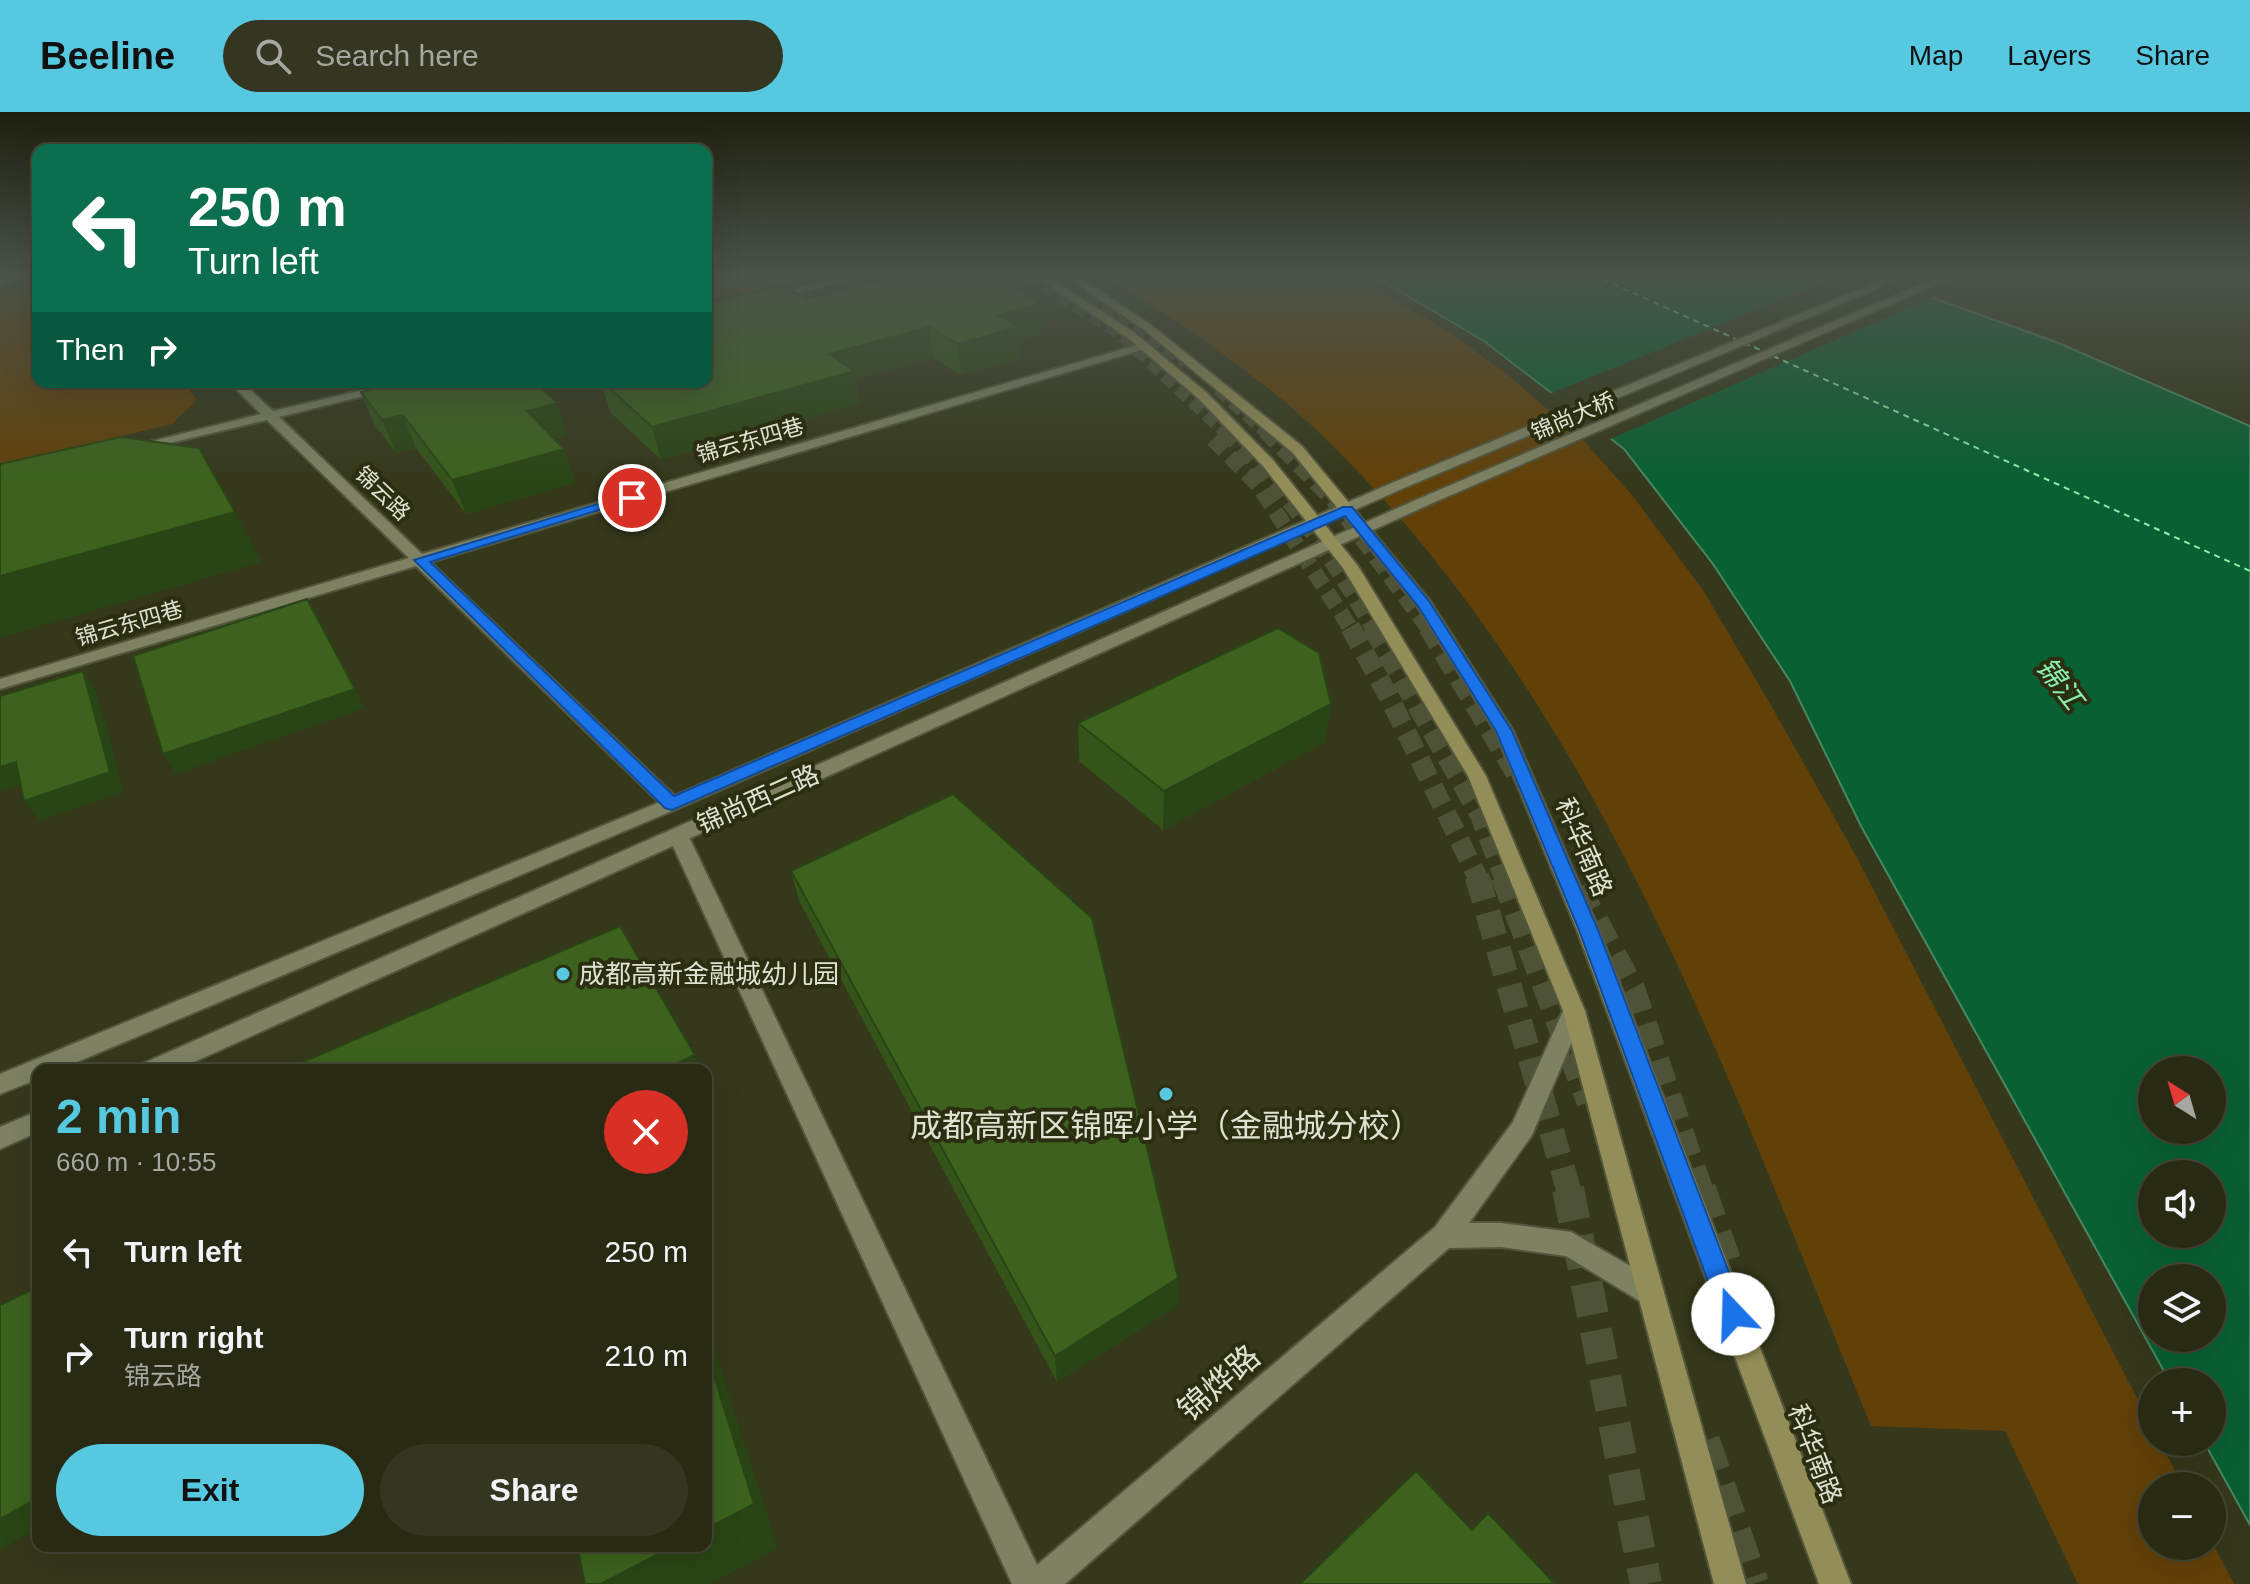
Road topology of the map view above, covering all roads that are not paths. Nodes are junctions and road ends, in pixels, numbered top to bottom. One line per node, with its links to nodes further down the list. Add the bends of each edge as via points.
1 (1141, 344): 5 (main road)
2 (1168, 344): 10 (main road, 科华南路, via 1297,449)
3 (1739, 344): 10 (street, 锦尚大桥)
4 (1793, 344): 12 (street, 锦尚大桥)
5 (1144, 346): 11 (main road, via 1203,396 1268,463); 14 (street, 锦云东四巷)
6 (241, 388): 8 (street, 锦云路)
7 (388, 388): 8 (street)
8 (269, 415): 9 (street); 14 (street, 锦云路)
9 (118, 451)
10 (1347, 510): 11 (street, 锦尚大桥); 12 (main road, 科华南路)
11 (1314, 523): 13 (main road); 16 (street, 锦尚大桥)
12 (1364, 529): 13 (street, 锦尚西二路); 30 (main road, 科华南路, via 1424,604 1504,731 1588,930)
13 (1330, 544): 17 (street, 锦尚西二路); 18 (main road, via 1401,646 1477,776)
14 (421, 560): 15 (street, 锦云东四巷); 16 (street, 锦云路)
15 (0, 684)
16 (672, 804): 19 (street, 锦尚大桥)
17 (678, 835): 20 (street, 锦尚西二路); 27 (street)
18 (1574, 1011): 25 (street, 锦烨路, via 1523,1128); 26 (main road)
19 (48, 1064)
20 (165, 1064)
21 (32, 1071): 22 (street, 锦尚大桥)
22 (0, 1084)
23 (32, 1124): 24 (street)
24 (0, 1138)
25 (1444, 1236): 26 (street, via 1501,1235 1571,1244); 28 (street, 锦烨路)
26 (1648, 1291): 29 (main road)
27 (1029, 1584)
28 (1040, 1584)
29 (1730, 1584)
30 (1835, 1584)

